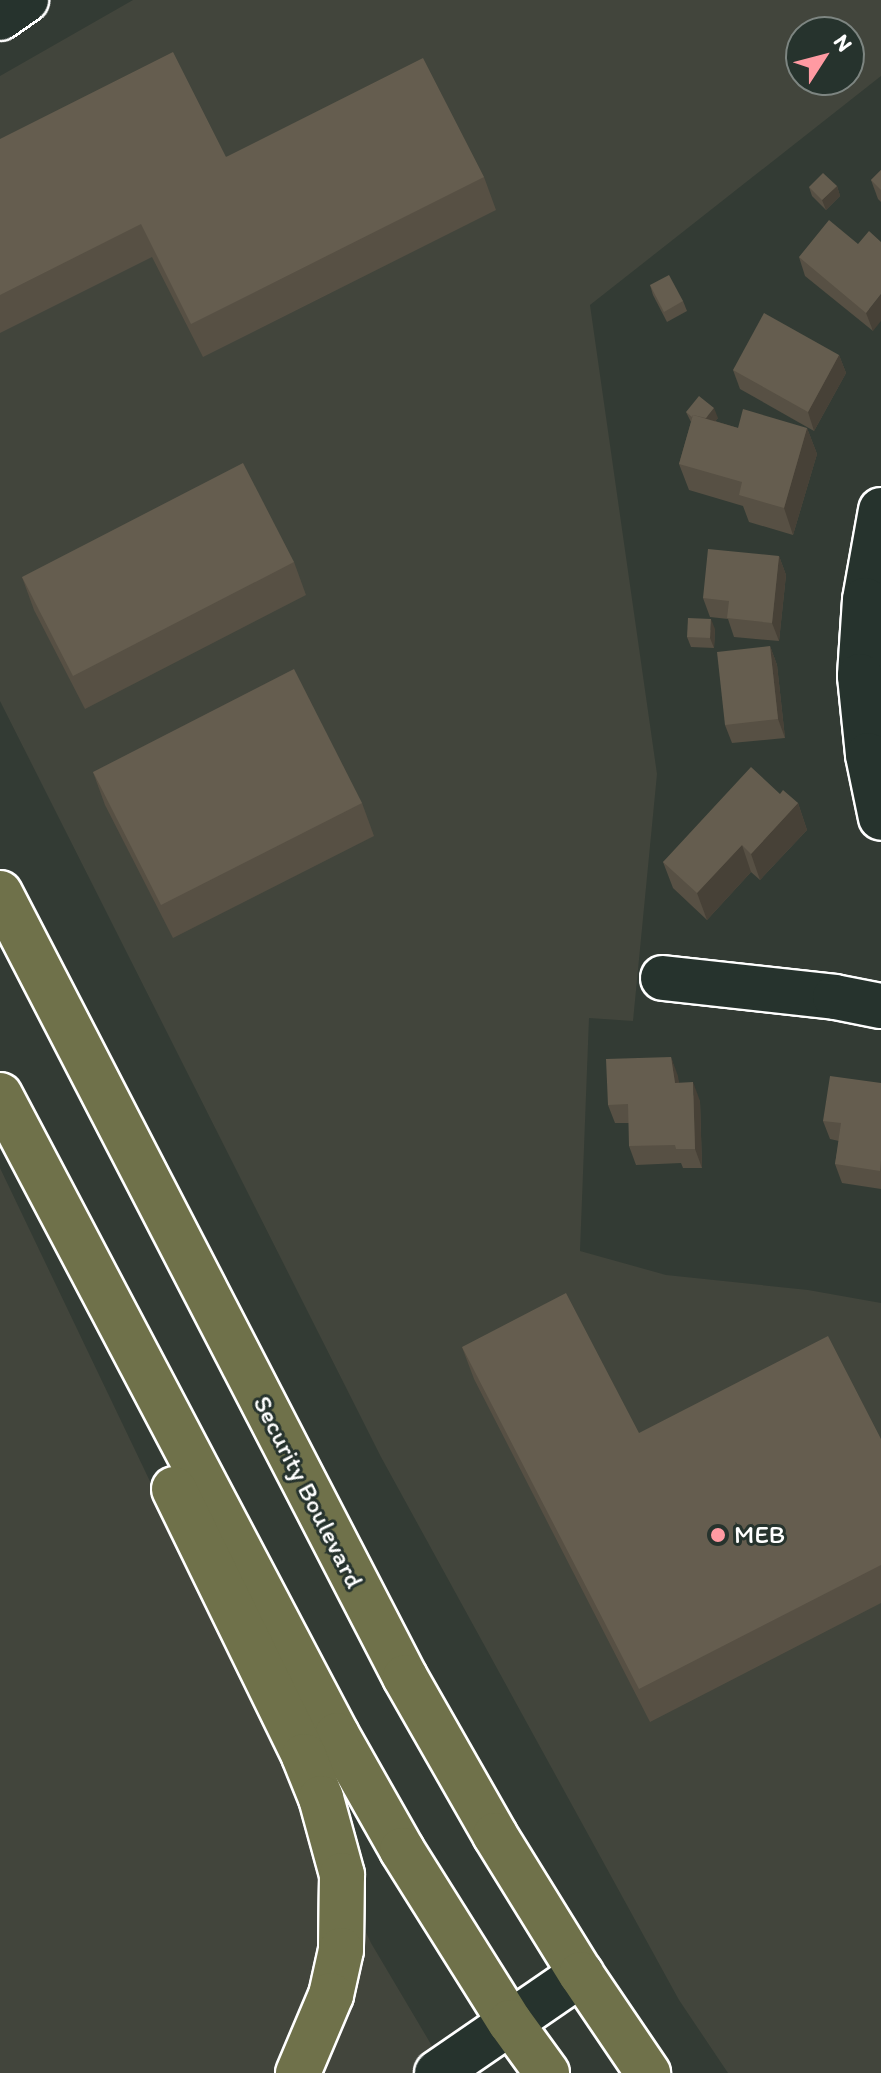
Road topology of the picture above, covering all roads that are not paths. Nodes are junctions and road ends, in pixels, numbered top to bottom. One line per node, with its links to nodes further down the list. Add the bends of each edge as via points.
1 (26, 0): 2 (street)
2 (0, 18)
3 (881, 510): 4 (street, via 865,600 860,676)
4 (881, 818)
5 (0, 893): 10 (main road, Security Boulevard, via 398,1664)
6 (663, 978): 7 (street)
7 (881, 1006)
8 (0, 1095): 9 (main road)
9 (79, 1249): 11 (main road, via 337,1735); 12 (main road, via 117,1372 304,1756 333,1839 342,1875 341,1950 331,1995)
10 (581, 1974): 11 (street); 15 (main road, Security Boulevard)
11 (510, 2022): 13 (street); 14 (main road)
12 (298, 2073)
13 (437, 2073)
14 (547, 2073)
15 (648, 2073)

